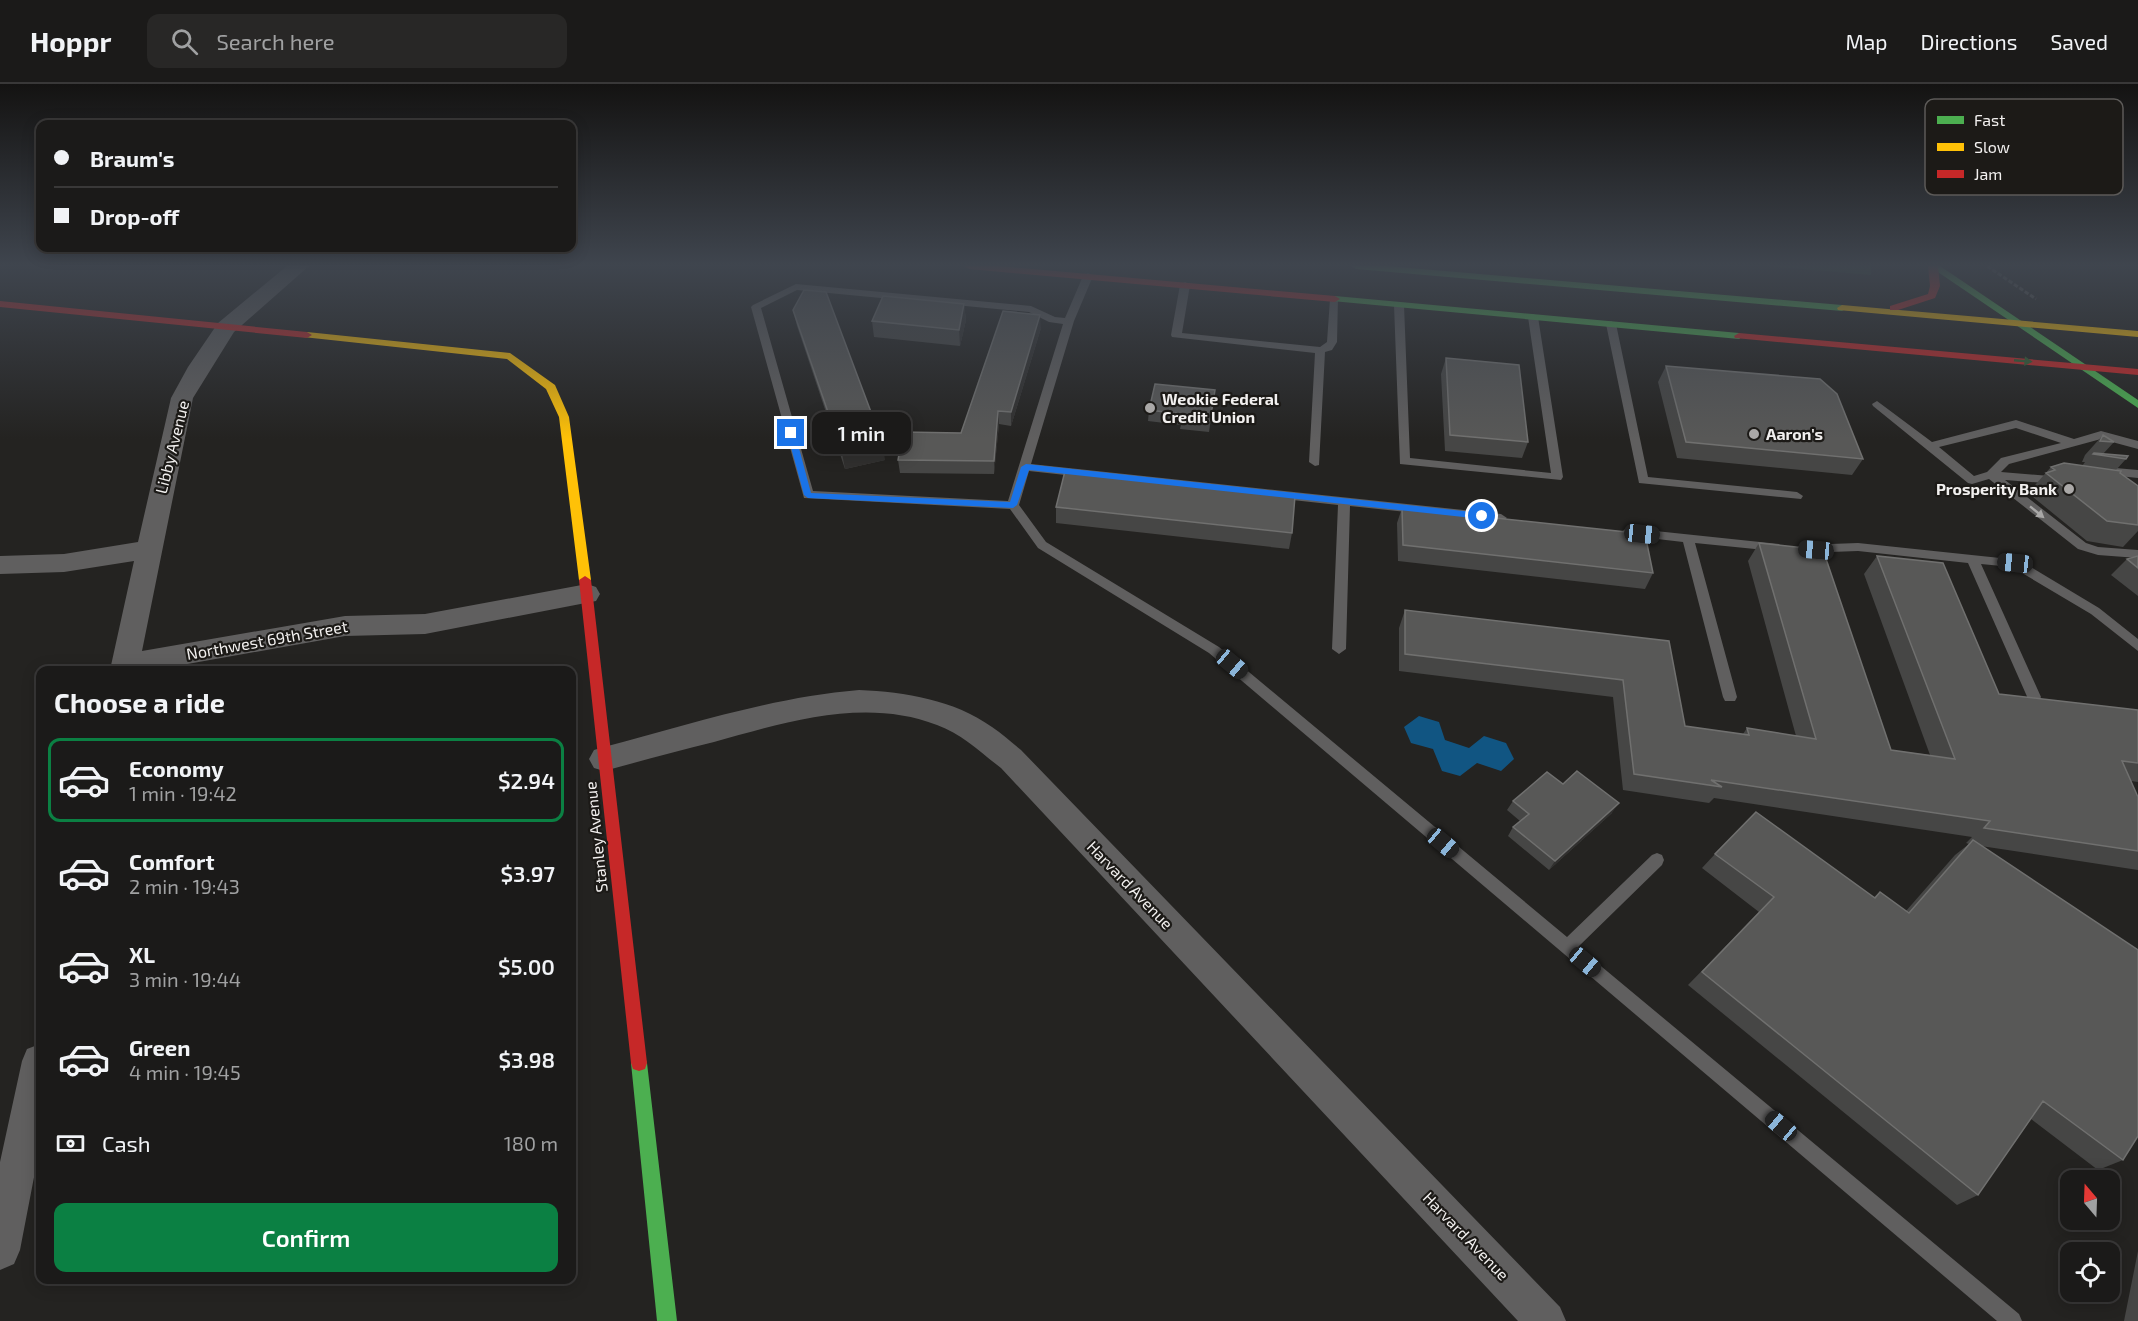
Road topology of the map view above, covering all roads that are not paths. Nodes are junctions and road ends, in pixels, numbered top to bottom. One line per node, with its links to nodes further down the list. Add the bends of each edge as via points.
1 (186, 324): 13 (main road, Stanley Avenue)
2 (231, 324): 13 (street, Libby Avenue)
3 (761, 324): 33 (lane, via 808,495)
4 (1068, 324): 24 (lane)
5 (1178, 324): 15 (lane, via 1176,335)
6 (1333, 324): 15 (lane, via 1332,342)
7 (1400, 324): 8 (lane, via 1404,460 1557,477)
8 (1534, 324)
9 (1608, 324): 10 (main road)
10 (1611, 324): 16 (main road, one-way to 16); 31 (lane, via 1643,480)
11 (2019, 324): 16 (main road)
12 (2026, 324): 14 (main road)
13 (226, 328): 37 (street, Libby Avenue, via 182,398); 41 (main road, Stanley Avenue, via 510,356 543,376 561,399)
14 (2138, 334)
15 (1320, 350): 23 (lane)
16 (2082, 367): 17 (main road); 19 (main road)
17 (2138, 372)
18 (1877, 404): 22 (lane)
19 (2138, 405)
20 (2074, 443): 21 (lane, via 2101,435); 22 (lane, via 2016,424); 28 (lane, via 2005,461)
21 (2138, 445)
22 (1930, 446): 28 (lane, via 1972,480)
23 (1315, 462)
24 (1026, 467): 32 (lane); 33 (lane)
25 (2064, 470): 29 (lane)
26 (2095, 470): 27 (lane)
27 (2138, 474)
28 (1991, 475): 29 (lane); 38 (lane, one-way to 38, via 2082,546)
29 (2035, 477): 30 (lane)
30 (2069, 482)
31 (1797, 496)
32 (1344, 501): 34 (lane); 43 (lane)
33 (1013, 505): 50 (lane, via 1042,545 1214,650)
34 (1510, 519)
35 (1617, 531): 36 (lane)
36 (1688, 539): 39 (lane, via 1816,550 1858,547); 46 (lane)
37 (148, 550): 40 (street, via 64,563); 44 (street, Libby Avenue)
38 (2138, 554)
39 (1972, 558): 42 (lane, via 2015,563 2095,611); 47 (lane)
40 (0, 565)
41 (587, 594): 45 (street, Northwest 69th Street, via 425,624 345,626); 48 (main road, Stanley Avenue)
42 (2138, 646)
43 (1340, 649)
44 (124, 666)
45 (135, 666)
46 (1730, 697)
47 (2034, 697)
48 (604, 759): 53 (main road, Stanley Avenue); 54 (street, Harvard Avenue, via 830,701 906,705 947,717 979,733 1011,759)
49 (1657, 860): 50 (lane)
50 (1567, 946): 55 (lane)
51 (36, 1080): 52 (street)
52 (0, 1250)
53 (667, 1321)
54 (1546, 1321)
55 (2012, 1321)

